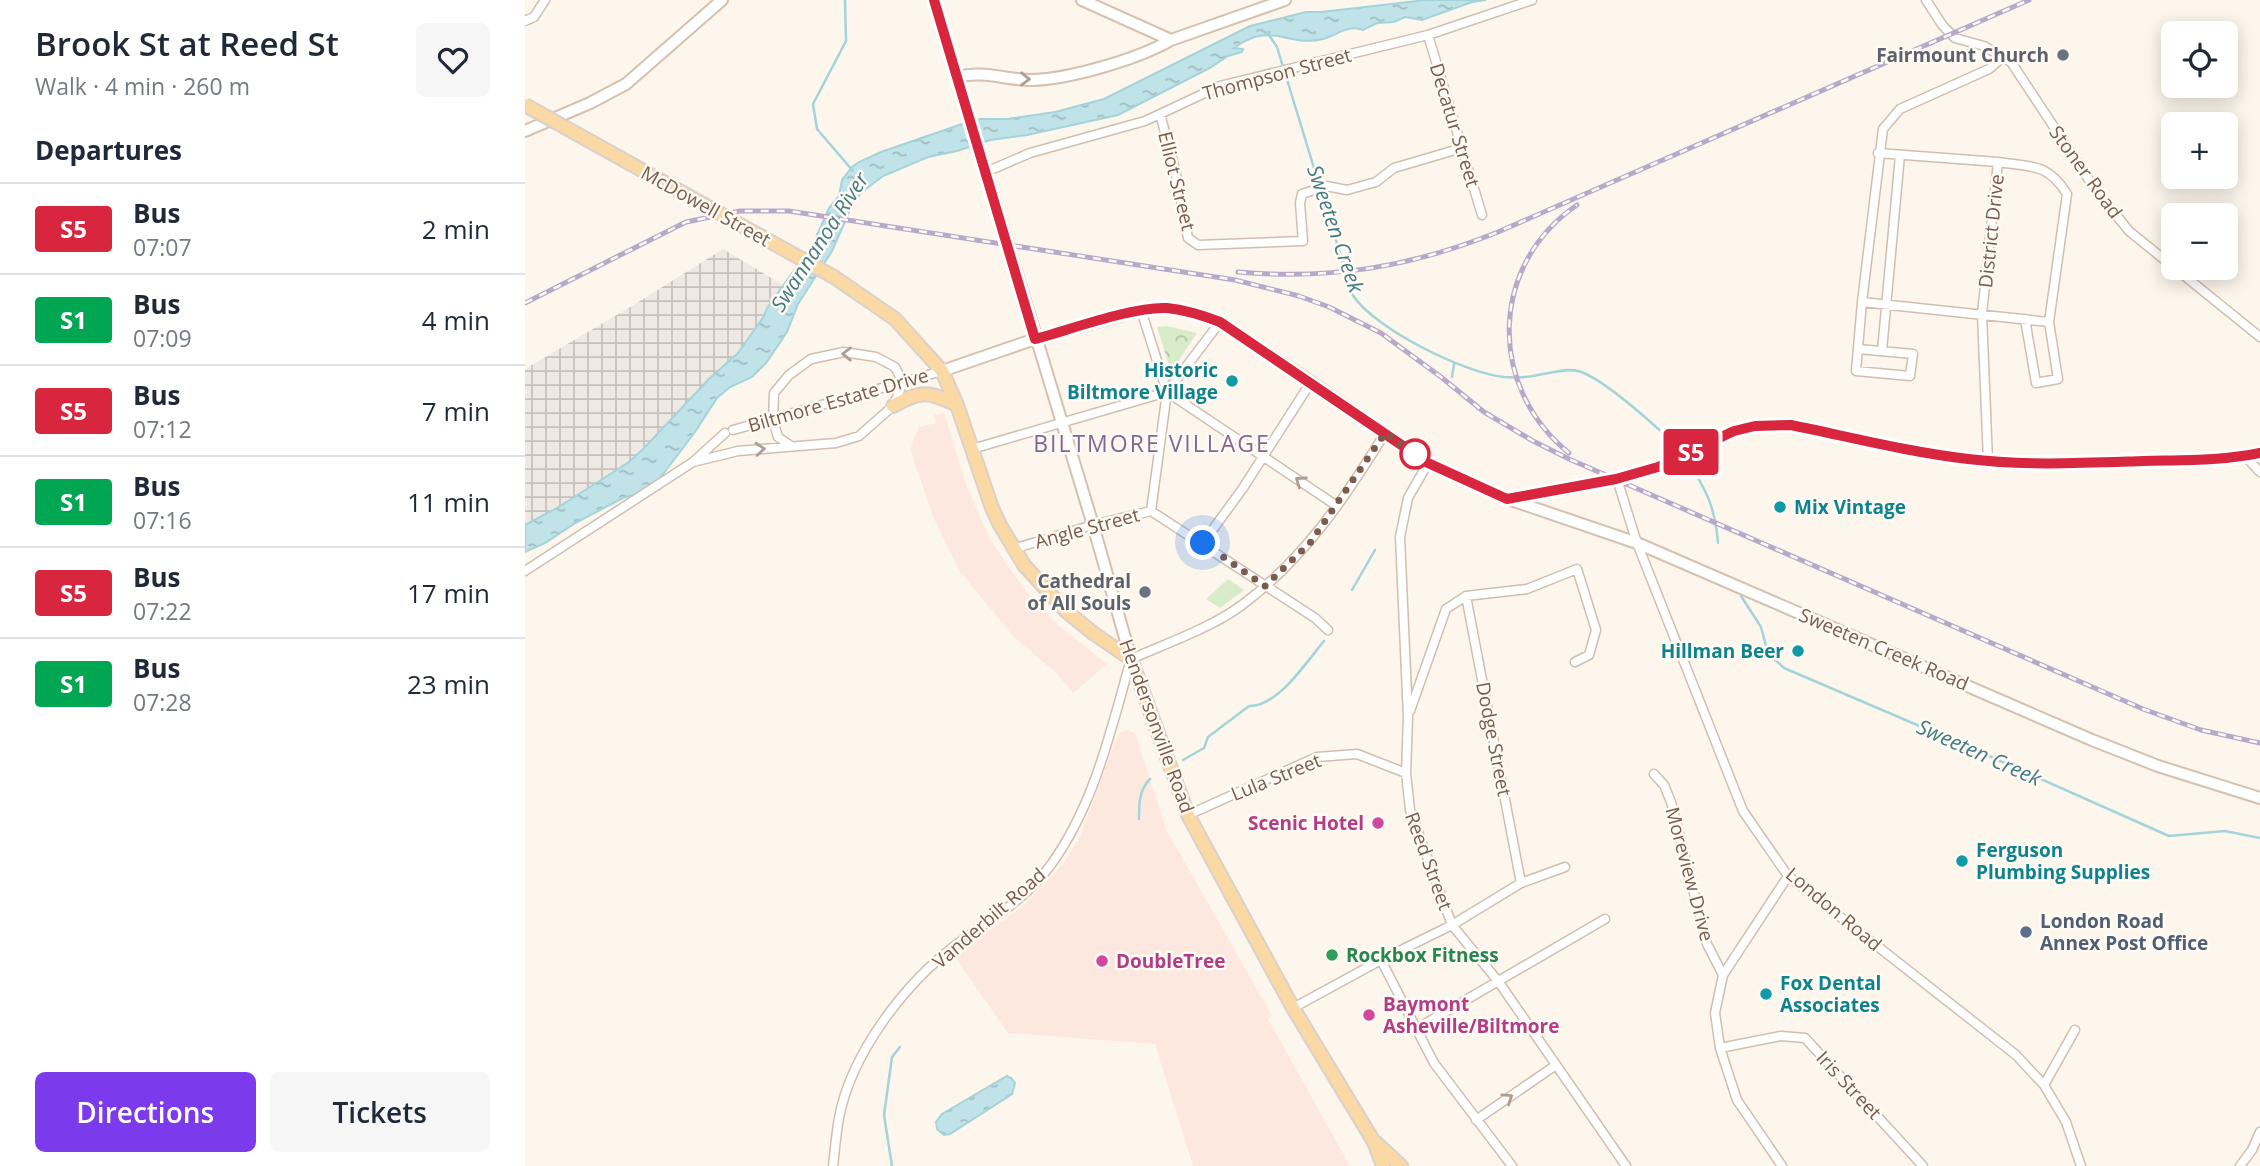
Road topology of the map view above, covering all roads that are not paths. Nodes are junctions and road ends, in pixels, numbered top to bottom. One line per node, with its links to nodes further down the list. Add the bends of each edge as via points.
1 (545, 0): 8 (street, via 534,17)
2 (722, 0): 15 (main road, via 626,84)
3 (934, 0): 12 (main road, Hendersonville Road)
4 (1082, 0): 10 (main road)
5 (1285, 0): 10 (main road)
6 (1532, 0): 9 (street, Thompson Street)
7 (1926, 0): 11 (street, Stoner Road, via 1955,38)
8 (525, 21)
9 (1428, 35): 14 (street, Thompson Street, via 1220,86); 16 (street, Decatur Street)
10 (1171, 40): 12 (main road, one-way to 10, via 983,73 1034,80 1120,61)
11 (2003, 57): 17 (street, via 1989,69 1900,109 1882,129); 29 (street, Stoner Road, via 2015,67 2095,189 2129,231)
12 (957, 77): 20 (main road, Hendersonville Road)
13 (525, 105): 33 (main road, McDowell Street, bridge, via 864,295 895,319)
14 (1160, 114): 16 (street, Elliot Street, via 1188,238 1198,244 1303,241 1302,194 1326,186 1347,190 1376,182 1394,168); 20 (street, Thompson Street, via 1030,153)
15 (525, 131)
16 (1462, 148): 21 (street, Decatur Street)
17 (1878, 153): 18 (street, District Drive); 22 (street)
18 (1900, 155): 19 (street, District Drive); 23 (street)
19 (1998, 162): 25 (street, District Drive); 27 (street, via 2043,168 2058,179 2067,194)
20 (986, 172): 30 (main road, Hendersonville Road)
21 (1482, 215)
22 (1862, 302): 23 (street); 31 (street)
23 (1885, 304): 25 (street); 32 (street)
24 (1141, 310): 28 (main road, Sweeten Creek Road, via 1187,310); 30 (main road, Sweeten Creek Road); 36 (street)
25 (1982, 314): 26 (street); 47 (street, District Drive)
26 (2025, 319): 27 (street); 27 (street, via 2036,383 2058,379)
27 (2049, 321)
28 (1220, 322): 34 (main road, Sweeten Creek Road); 36 (street)
29 (2260, 337)
30 (1035, 339): 33 (main road, Sweeten Creek Road); 40 (main road, Hendersonville Road)
31 (1858, 349): 32 (street); 32 (street, via 1856,371 1910,376 1913,354)
32 (1882, 351)
33 (942, 371): 35 (street, Biltmore Estate Drive); 38 (main road, McDowell Street)
34 (1311, 382): 41 (main road, Sweeten Creek Road); 45 (street)
35 (902, 383): 37 (street); 39 (street, Biltmore Estate Drive); 39 (street, one-way to 39, via 895,366 876,357 844,352 811,359 774,393)
36 (1167, 393): 40 (street); 45 (street); 54 (street)
37 (893, 405): 38 (main road, via 914,394 941,397); 42 (street, via 859,436 836,443)
38 (957, 405): 43 (main road, McDowell Street)
39 (773, 420): 42 (street, via 778,437); 48 (street, Biltmore Estate Drive, via 729,431)
40 (1061, 422): 43 (street); 55 (main road, Hendersonville Road)
41 (1385, 433): 49 (main road, Sweeten Creek Road); 53 (street)
42 (791, 446): 48 (street, one-way to 42, via 738,450)
43 (972, 449): 58 (main road, McDowell Street, via 992,509)
44 (2260, 453): 46 (main road)
45 (1263, 456): 53 (street, one-way to 45); 56 (street)
46 (2245, 456): 47 (main road, via 2060,464); 50 (street)
47 (1988, 461): 51 (main road, via 1781,425 1755,426 1734,431 1658,467)
48 (693, 462): 59 (street, Biltmore Estate Drive)
49 (1428, 463): 52 (main road, Sweeten Creek Road); 65 (street, Reed Street, via 1408,498 1400,537)
50 (2260, 472)
51 (1616, 479): 52 (main road); 57 (street, London Road)
52 (1507, 499): 57 (main road, Sweeten Creek Road)
53 (1337, 506): 60 (street, via 1310,543)
54 (1151, 512): 55 (street, Angle Street); 56 (street, Angle Street)
55 (1093, 525): 58 (street, Angle Street); 63 (main road, Hendersonville Road)
56 (1203, 543): 60 (street, Angle Street)
57 (1637, 543): 68 (main road, Sweeten Creek Road, via 2092,740); 71 (street, London Road, via 1744,811)
58 (1013, 549): 63 (main road, McDowell Street, via 1066,611)
59 (525, 571)
60 (1265, 586): 62 (street, Angle Street); 63 (street, via 1241,607)
61 (1466, 596): 64 (street, via 1527,589 1577,569 1596,630 1588,654); 65 (street, via 1446,609); 72 (street, Dodge Street)
62 (1328, 630)
63 (1131, 659): 69 (main road, Hendersonville Road); 87 (street, Vanderbilt Road, via 1106,750 1063,847 1024,892 939,959 876,1031 839,1117)
64 (1575, 662)
65 (1408, 717): 66 (street, Reed Street)
66 (1406, 773): 69 (street, Lula Street, via 1357,754 1317,757); 74 (street, Reed Street, via 1410,810)
67 (1654, 774): 76 (street, Moreview Drive, via 1671,802 1707,944)
68 (2260, 798)
69 (1188, 815): 78 (main road, Hendersonville Road)
70 (1565, 867): 72 (street)
71 (1788, 876): 76 (street); 83 (street, London Road, via 2016,1055)
72 (1521, 883): 74 (street)
73 (1605, 919): 77 (street)
74 (1452, 925): 75 (street); 77 (street, Reed Street)
75 (1381, 960): 78 (street); 79 (street)
76 (1723, 975): 81 (street, via 1715,1013)
77 (1498, 981): 79 (street); 82 (street, Reed Street)
78 (1293, 1008): 86 (main road, Hendersonville Road)
79 (1416, 1029): 84 (street, via 1434,1063)
80 (2075, 1030): 83 (street)
81 (1720, 1048): 92 (street, via 1737,1100); 93 (street, Iris Street, via 1781,1036 1805,1038)
82 (1556, 1065): 84 (street, one-way to 82); 91 (street, Reed Street)
83 (2045, 1085): 94 (street, London Road, via 2066,1122)
84 (1476, 1120): 90 (street)
85 (2260, 1132): 95 (street)
86 (1374, 1142): 88 (main road, Hendersonville Road); 89 (main road, Hendersonville Road)
87 (833, 1166)
88 (1383, 1166)
89 (1401, 1166)
90 (1512, 1166)
91 (1626, 1166)
92 (1782, 1166)
93 (1923, 1166)
94 (2081, 1166)
95 (2240, 1166)

